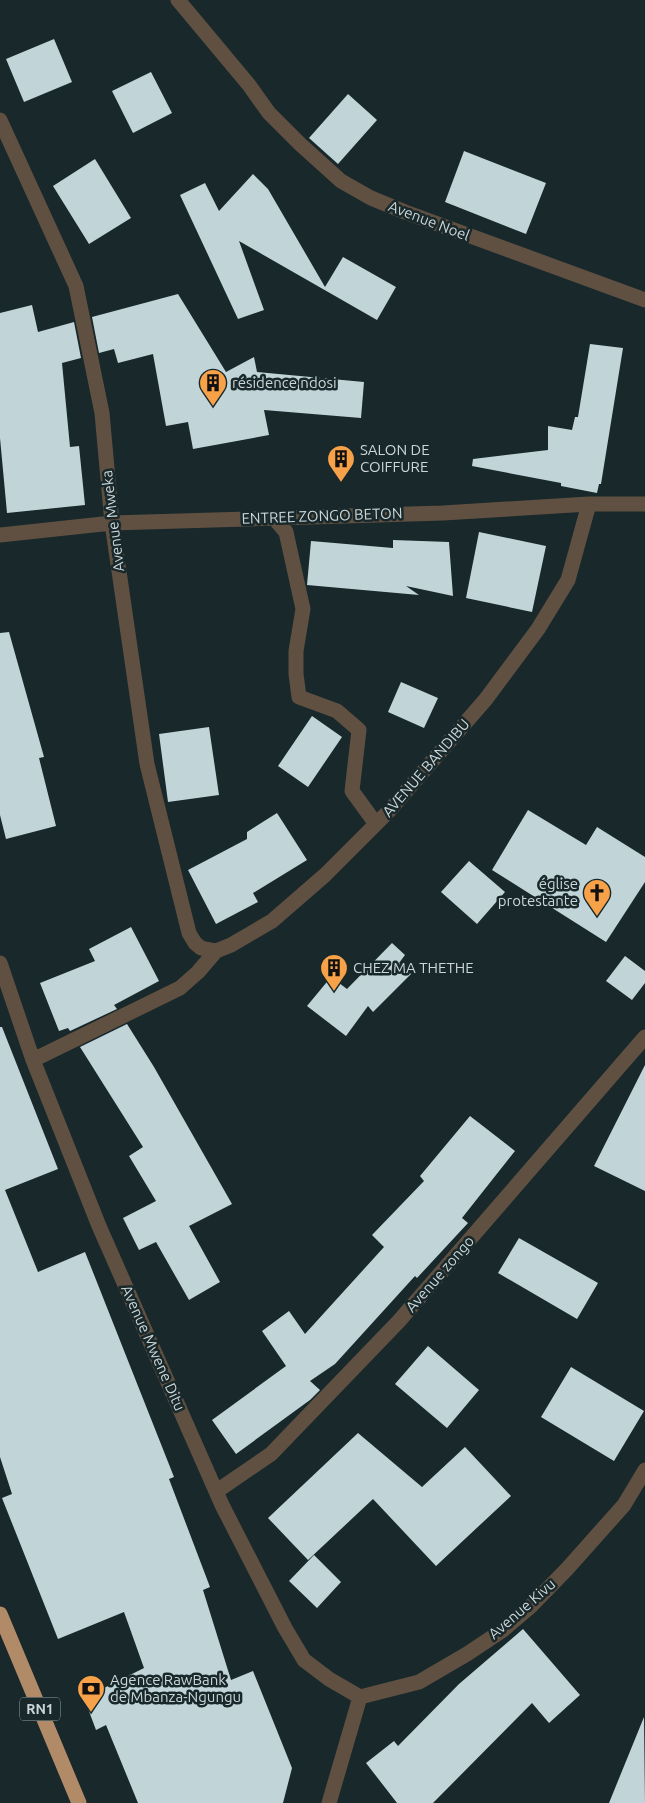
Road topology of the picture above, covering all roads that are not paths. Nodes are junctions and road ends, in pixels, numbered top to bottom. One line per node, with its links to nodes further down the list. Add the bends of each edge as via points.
1 (178, 0): 3 (street, Avenue Noel, via 250,85 268,113 341,181 371,198)
2 (0, 120): 7 (street, Avenue Mweka, via 76,286 102,413)
3 (645, 300)
4 (589, 504): 5 (street, ENTREE ZONGO BETON); 6 (street, ENTREE ZONGO BETON, via 443,513); 9 (street, AVENUE BANDIBU, via 568,580 538,630 486,699)
5 (645, 504)
6 (274, 518): 7 (street, ENTREE ZONGO BETON); 9 (street, via 286,532 303,609 296,651 298,697 338,711 359,730 352,791)
7 (112, 523): 8 (street, ENTREE ZONGO BETON); 10 (street, Avenue Mweka, via 147,764 189,934 201,948)
8 (0, 535)
9 (376, 824): 10 (street, AVENUE BANDIBU, via 325,876 272,921)
10 (216, 951): 13 (street, via 180,988)
11 (0, 963): 13 (street, Avenue Mwene Ditu)
12 (645, 1037): 15 (street, Avenue zongo, via 399,1321 271,1454)
13 (33, 1060): 15 (street, Avenue Mwene Ditu, via 99,1226)
14 (645, 1470): 17 (street, Avenue Kivu, via 624,1505 568,1569 503,1630 419,1682)
15 (217, 1492): 17 (street, Avenue Mwene Ditu, via 293,1645 304,1660)
16 (0, 1614): 18 (highway, RN1)
17 (360, 1697): 19 (street)
18 (79, 1803)
19 (329, 1803)

